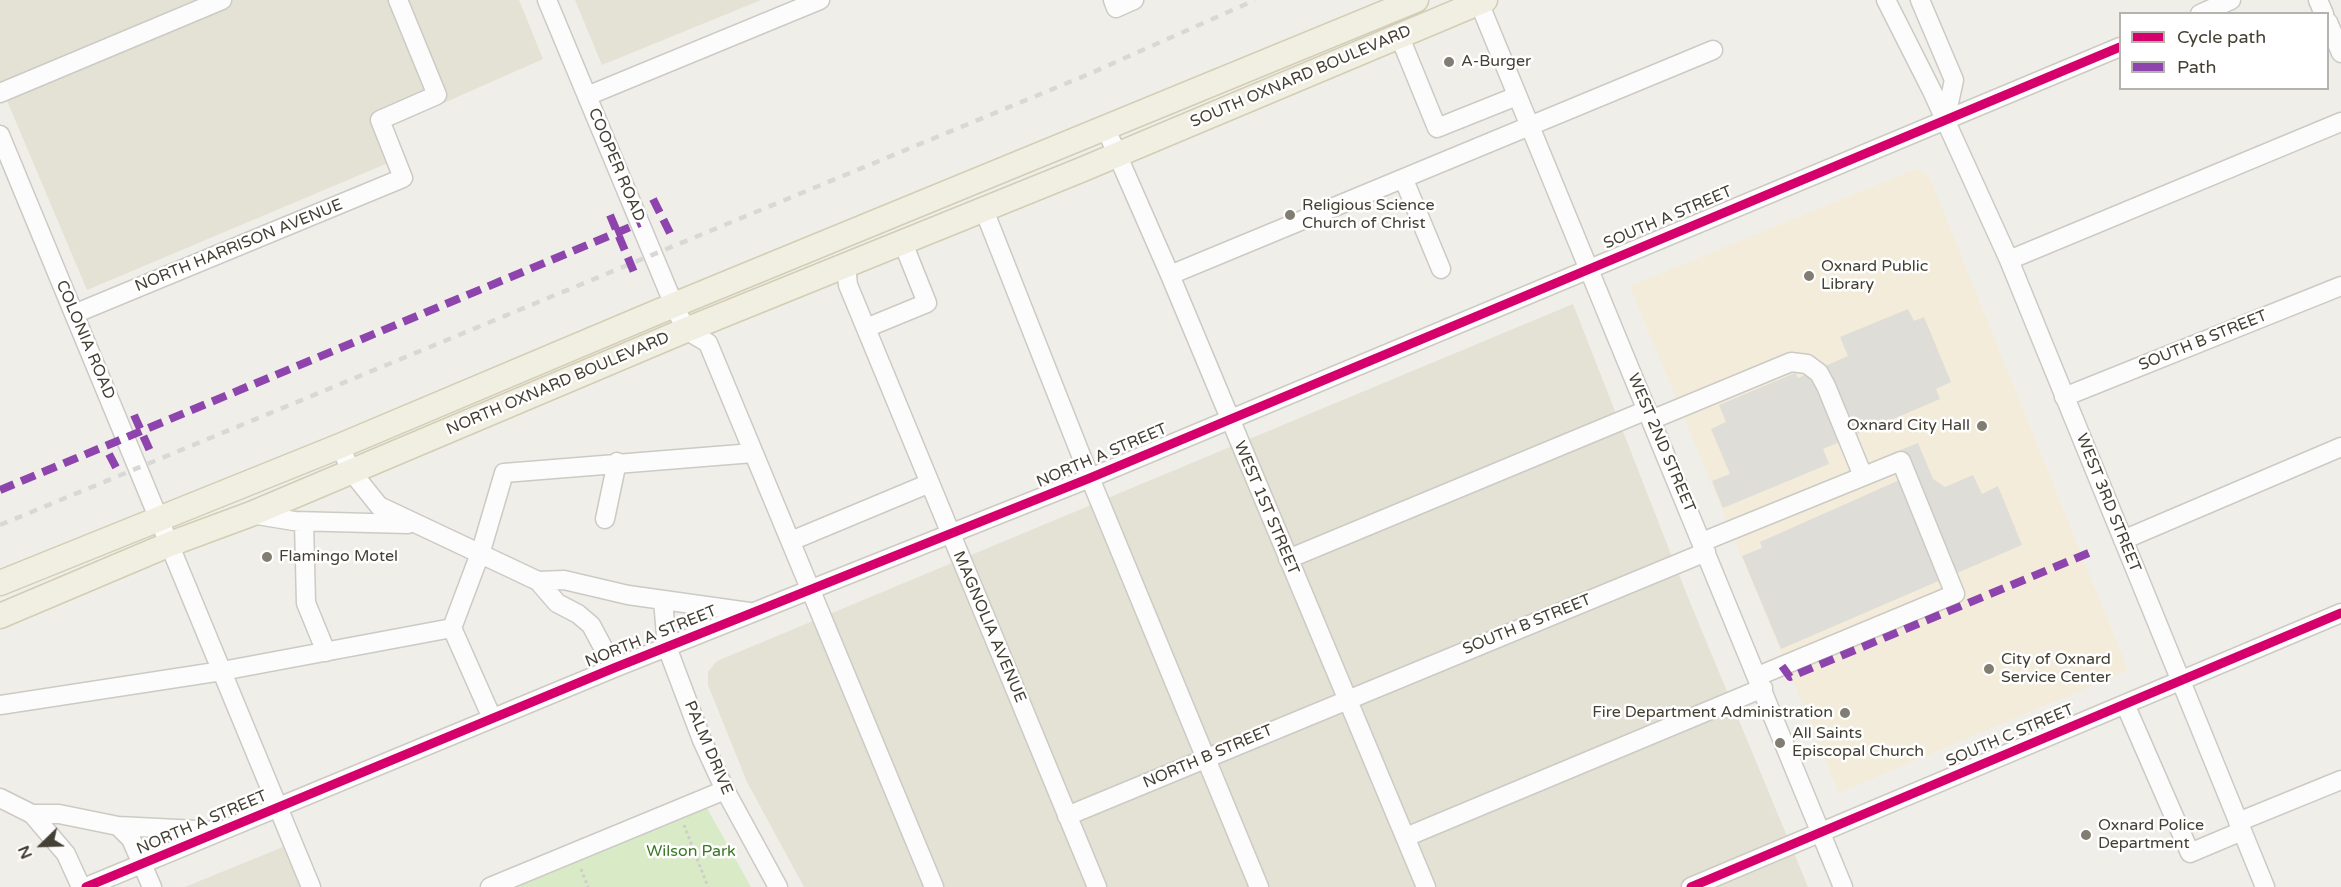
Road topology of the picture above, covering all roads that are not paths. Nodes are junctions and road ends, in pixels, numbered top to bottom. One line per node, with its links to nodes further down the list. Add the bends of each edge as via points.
1 (222, 0): 18 (street)
2 (398, 0): 38 (street, NORTH HARRISON AVENUE, via 437,95 380,120 403,178)
3 (547, 0): 19 (street, COOPER ROAD)
4 (819, 0): 19 (street)
5 (1113, 0): 6 (street, via 1116,8)
6 (1134, 0)
7 (1416, 0): 24 (main road, SOUTH OXNARD BOULEVARD)
8 (1886, 0): 21 (street, WEST 3RD STREET)
9 (1920, 0): 21 (street, via 1954,80)
10 (2231, 0): 12 (street)
11 (1480, 1): 14 (main road, SOUTH OXNARD BOULEVARD); 20 (street, WEST 2ND STREET)
12 (2204, 12)
13 (2329, 24): 17 (street)
14 (1399, 35): 20 (street, via 1437,128); 26 (main road, SOUTH OXNARD BOULEVARD)
15 (2119, 48): 21 (street, SOUTH A STREET)
16 (1713, 50): 23 (street)
17 (2341, 53)
18 (0, 93)
19 (587, 96): 37 (street, COOPER ROAD)
20 (1517, 96): 23 (street, WEST 2ND STREET)
21 (1945, 122): 31 (street, WEST 3RD STREET); 33 (street, SOUTH A STREET)
22 (2341, 122): 31 (street)
23 (1529, 126): 27 (street); 33 (street, WEST 2ND STREET)
24 (1106, 129): 26 (street, WEST 1ST STREET); 29 (main road, NORTH OXNARD BOULEVARD)
25 (0, 135): 38 (street, COLONIA ROAD)
26 (1117, 154): 28 (main road, NORTH OXNARD BOULEVARD); 35 (street, WEST 1ST STREET)
27 (1404, 180): 34 (street); 35 (street)
28 (984, 210): 30 (main road, NORTH OXNARD BOULEVARD); 50 (street)
29 (849, 232): 32 (main road); 37 (main road, NORTH OXNARD BOULEVARD)
30 (903, 243): 32 (main road, NORTH OXNARD BOULEVARD); 39 (street, via 927,303)
31 (2009, 260): 41 (street, WEST 3RD STREET)
32 (846, 266): 39 (street, MAGNOLIA AVENUE, via 848,285); 40 (main road, NORTH OXNARD BOULEVARD)
33 (1588, 268): 42 (street, WEST 2ND STREET); 43 (street, SOUTH A STREET)
34 (1441, 269)
35 (1170, 275): 43 (street, WEST 1ST STREET)
36 (2341, 286): 41 (street, SOUTH B STREET)
37 (674, 305): 40 (street, COOPER ROAD); 44 (main road, NORTH OXNARD BOULEVARD)
38 (74, 314): 53 (street, COLONIA ROAD)
39 (866, 328): 51 (street, MAGNOLIA AVENUE)
40 (686, 330): 46 (street, via 708,343); 48 (main road, NORTH OXNARD BOULEVARD)
41 (2064, 397): 58 (street, WEST 3RD STREET)
42 (1649, 415): 49 (street, via 1791,362 1807,364 1819,373 1826,386); 61 (street, WEST 2ND STREET); 63 (street)
43 (1228, 418): 50 (street, NORTH A STREET); 63 (street, WEST 1ST STREET)
44 (340, 446): 48 (street); 53 (main road, NORTH OXNARD BOULEVARD)
45 (2341, 447): 58 (street)
46 (753, 453): 47 (street); 59 (street)
47 (617, 462): 54 (street); 62 (street, via 504,473)
48 (351, 471): 52 (main road, NORTH OXNARD BOULEVARD); 56 (street, via 379,506)
49 (1863, 476): 61 (street, SOUTH B STREET); 77 (street, SOUTH B STREET, via 1901,461 1955,594)
50 (1090, 478): 57 (street, NORTH A STREET); 82 (street)
51 (930, 483): 57 (street, MAGNOLIA AVENUE); 59 (street)
52 (251, 514): 55 (street); 60 (main road, NORTH OXNARD BOULEVARD)
53 (159, 519): 60 (street, COLONIA ROAD); 65 (main road, NORTH OXNARD BOULEVARD)
54 (605, 519)
55 (304, 522): 56 (street); 73 (street, via 306,603)
56 (414, 524): 62 (street)
57 (950, 533): 66 (street, NORTH A STREET); 88 (street, MAGNOLIA AVENUE)
58 (2123, 540): 76 (street, WEST 3RD STREET)
59 (791, 541): 66 (street)
60 (170, 544): 70 (main road, NORTH OXNARD BOULEVARD); 75 (street, COLONIA ROAD)
61 (1704, 547): 77 (street, WEST 2ND STREET); 78 (street, SOUTH B STREET)
62 (481, 551): 64 (street); 71 (street)
63 (1288, 559): 78 (street, WEST 1ST STREET)
64 (538, 580): 67 (street, via 564,580); 74 (street, via 557,603 591,625)
65 (0, 583)
66 (811, 589): 68 (street, NORTH A STREET); 101 (street)
67 (663, 600): 68 (street); 72 (street, PALM DRIVE)
68 (751, 612): 72 (street, NORTH A STREET)
69 (2341, 613): 76 (street, SOUTH C STREET)
70 (0, 616)
71 (452, 628): 73 (street); 81 (street)
72 (667, 646): 74 (street, NORTH A STREET); 84 (street, PALM DRIVE)
73 (326, 651): 75 (street)
74 (614, 668): 81 (street, NORTH A STREET)
75 (222, 671): 80 (street); 86 (street, COLONIA ROAD)
76 (2181, 680): 79 (street, SOUTH C STREET); 90 (street, WEST 3RD STREET)
77 (1760, 682): 92 (street, WEST 2ND STREET); 93 (street)
78 (1348, 698): 82 (street, NORTH B STREET); 93 (street, WEST 1ST STREET)
79 (2125, 704): 90 (street, via 2190,853); 92 (street, SOUTH C STREET)
80 (0, 705)
81 (492, 718): 86 (street, NORTH A STREET)
82 (1206, 758): 88 (street, NORTH B STREET); 103 (street)
83 (2341, 780): 90 (street)
84 (725, 790): 99 (street); 100 (street, PALM DRIVE)
85 (0, 798): 87 (street)
86 (279, 807): 91 (street, NORTH A STREET); 98 (street, COLONIA ROAD)
87 (32, 814): 89 (street, via 59,814); 95 (street, via 66,854)
88 (1067, 816): 102 (street, MAGNOLIA AVENUE)
89 (118, 826): 91 (street); 94 (street, via 131,839)
90 (2240, 827): 107 (street, WEST 3RD STREET)
91 (222, 831): 94 (street, NORTH A STREET)
92 (1821, 832): 105 (street, SOUTH C STREET); 106 (street, WEST 2ND STREET)
93 (1406, 837): 104 (street, WEST 1ST STREET)
94 (143, 864): 96 (street, NORTH A STREET); 97 (street)
95 (81, 887)
96 (86, 887)
97 (152, 887)
98 (311, 887)
99 (490, 887)
100 (778, 887)
101 (934, 887)
102 (1097, 887)
103 (1259, 887)
104 (1426, 887)
105 (1691, 887)
106 (1843, 887)
107 (2265, 887)

